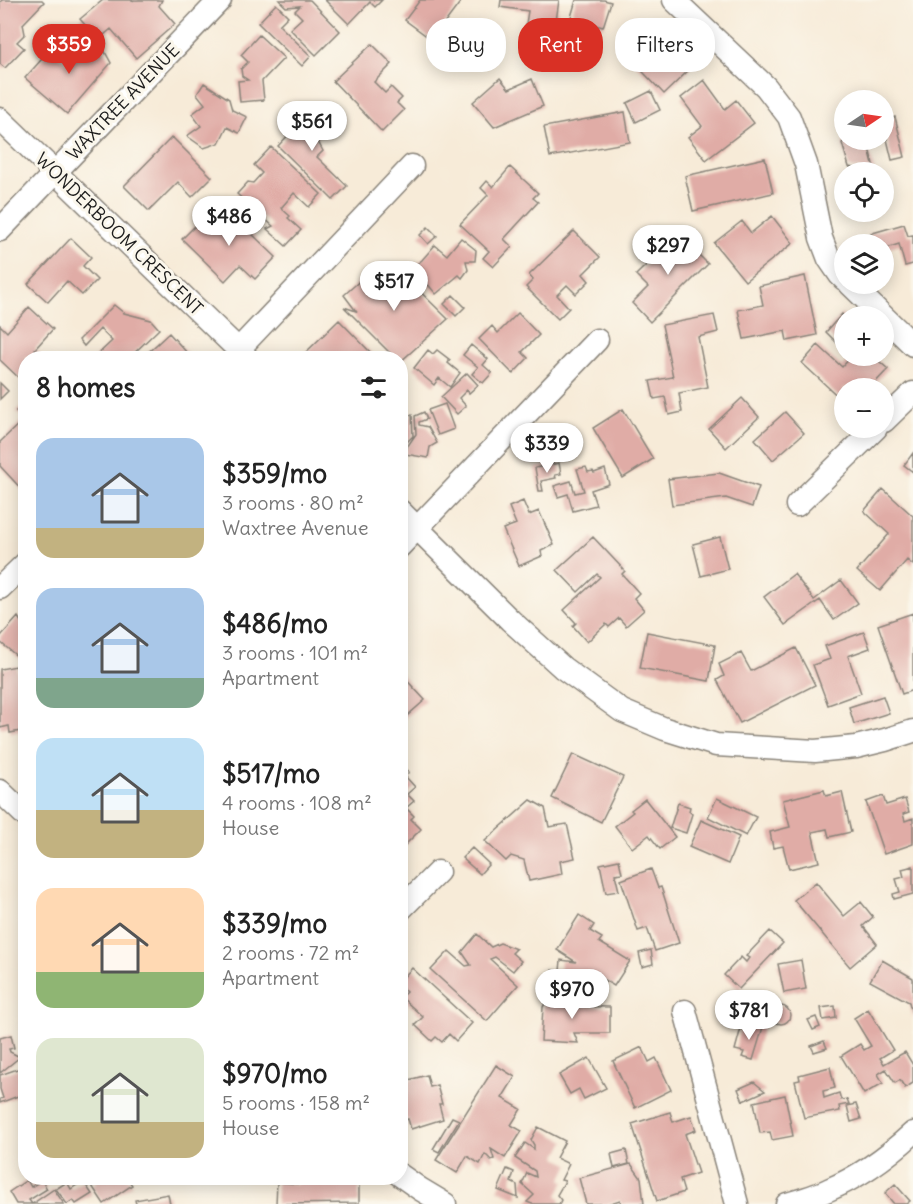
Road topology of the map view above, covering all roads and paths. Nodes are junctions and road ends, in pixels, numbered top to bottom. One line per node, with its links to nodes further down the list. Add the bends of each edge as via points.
1 (220, 0): 5 (street, WAXTREE AVENUE)
2 (674, 0): 7 (street, via 766,87 789,117 806,164 821,238)
3 (0, 118): 5 (street, WONDERBOOM CRESCENT)
4 (412, 166): 12 (street, WONDERBOOM CRESCENT)
5 (55, 173): 6 (street, WAXTREE AVENUE); 11 (street, WONDERBOOM CRESCENT)
6 (0, 230)
7 (834, 266)
8 (860, 294): 10 (street)
9 (597, 340): 18 (street)
10 (913, 345)
11 (240, 351)
12 (246, 351)
13 (913, 393): 14 (street)
14 (894, 411)
15 (866, 438): 16 (street)
16 (797, 504)
17 (408, 519): 18 (street)
18 (417, 528): 19 (street); 22 (street, via 563,668 622,711 664,729 716,745 815,751 856,747)
19 (408, 538)
20 (18, 571): 21 (street)
21 (0, 588)
22 (913, 731)
23 (0, 791): 24 (street)
24 (18, 808)
25 (438, 872): 26 (street)
26 (408, 902)
27 (685, 1011): 31 (street)
28 (913, 1133): 32 (street, via 860,1174)
29 (408, 1181): 30 (street)
30 (445, 1204)
31 (737, 1204)
32 (787, 1204)

